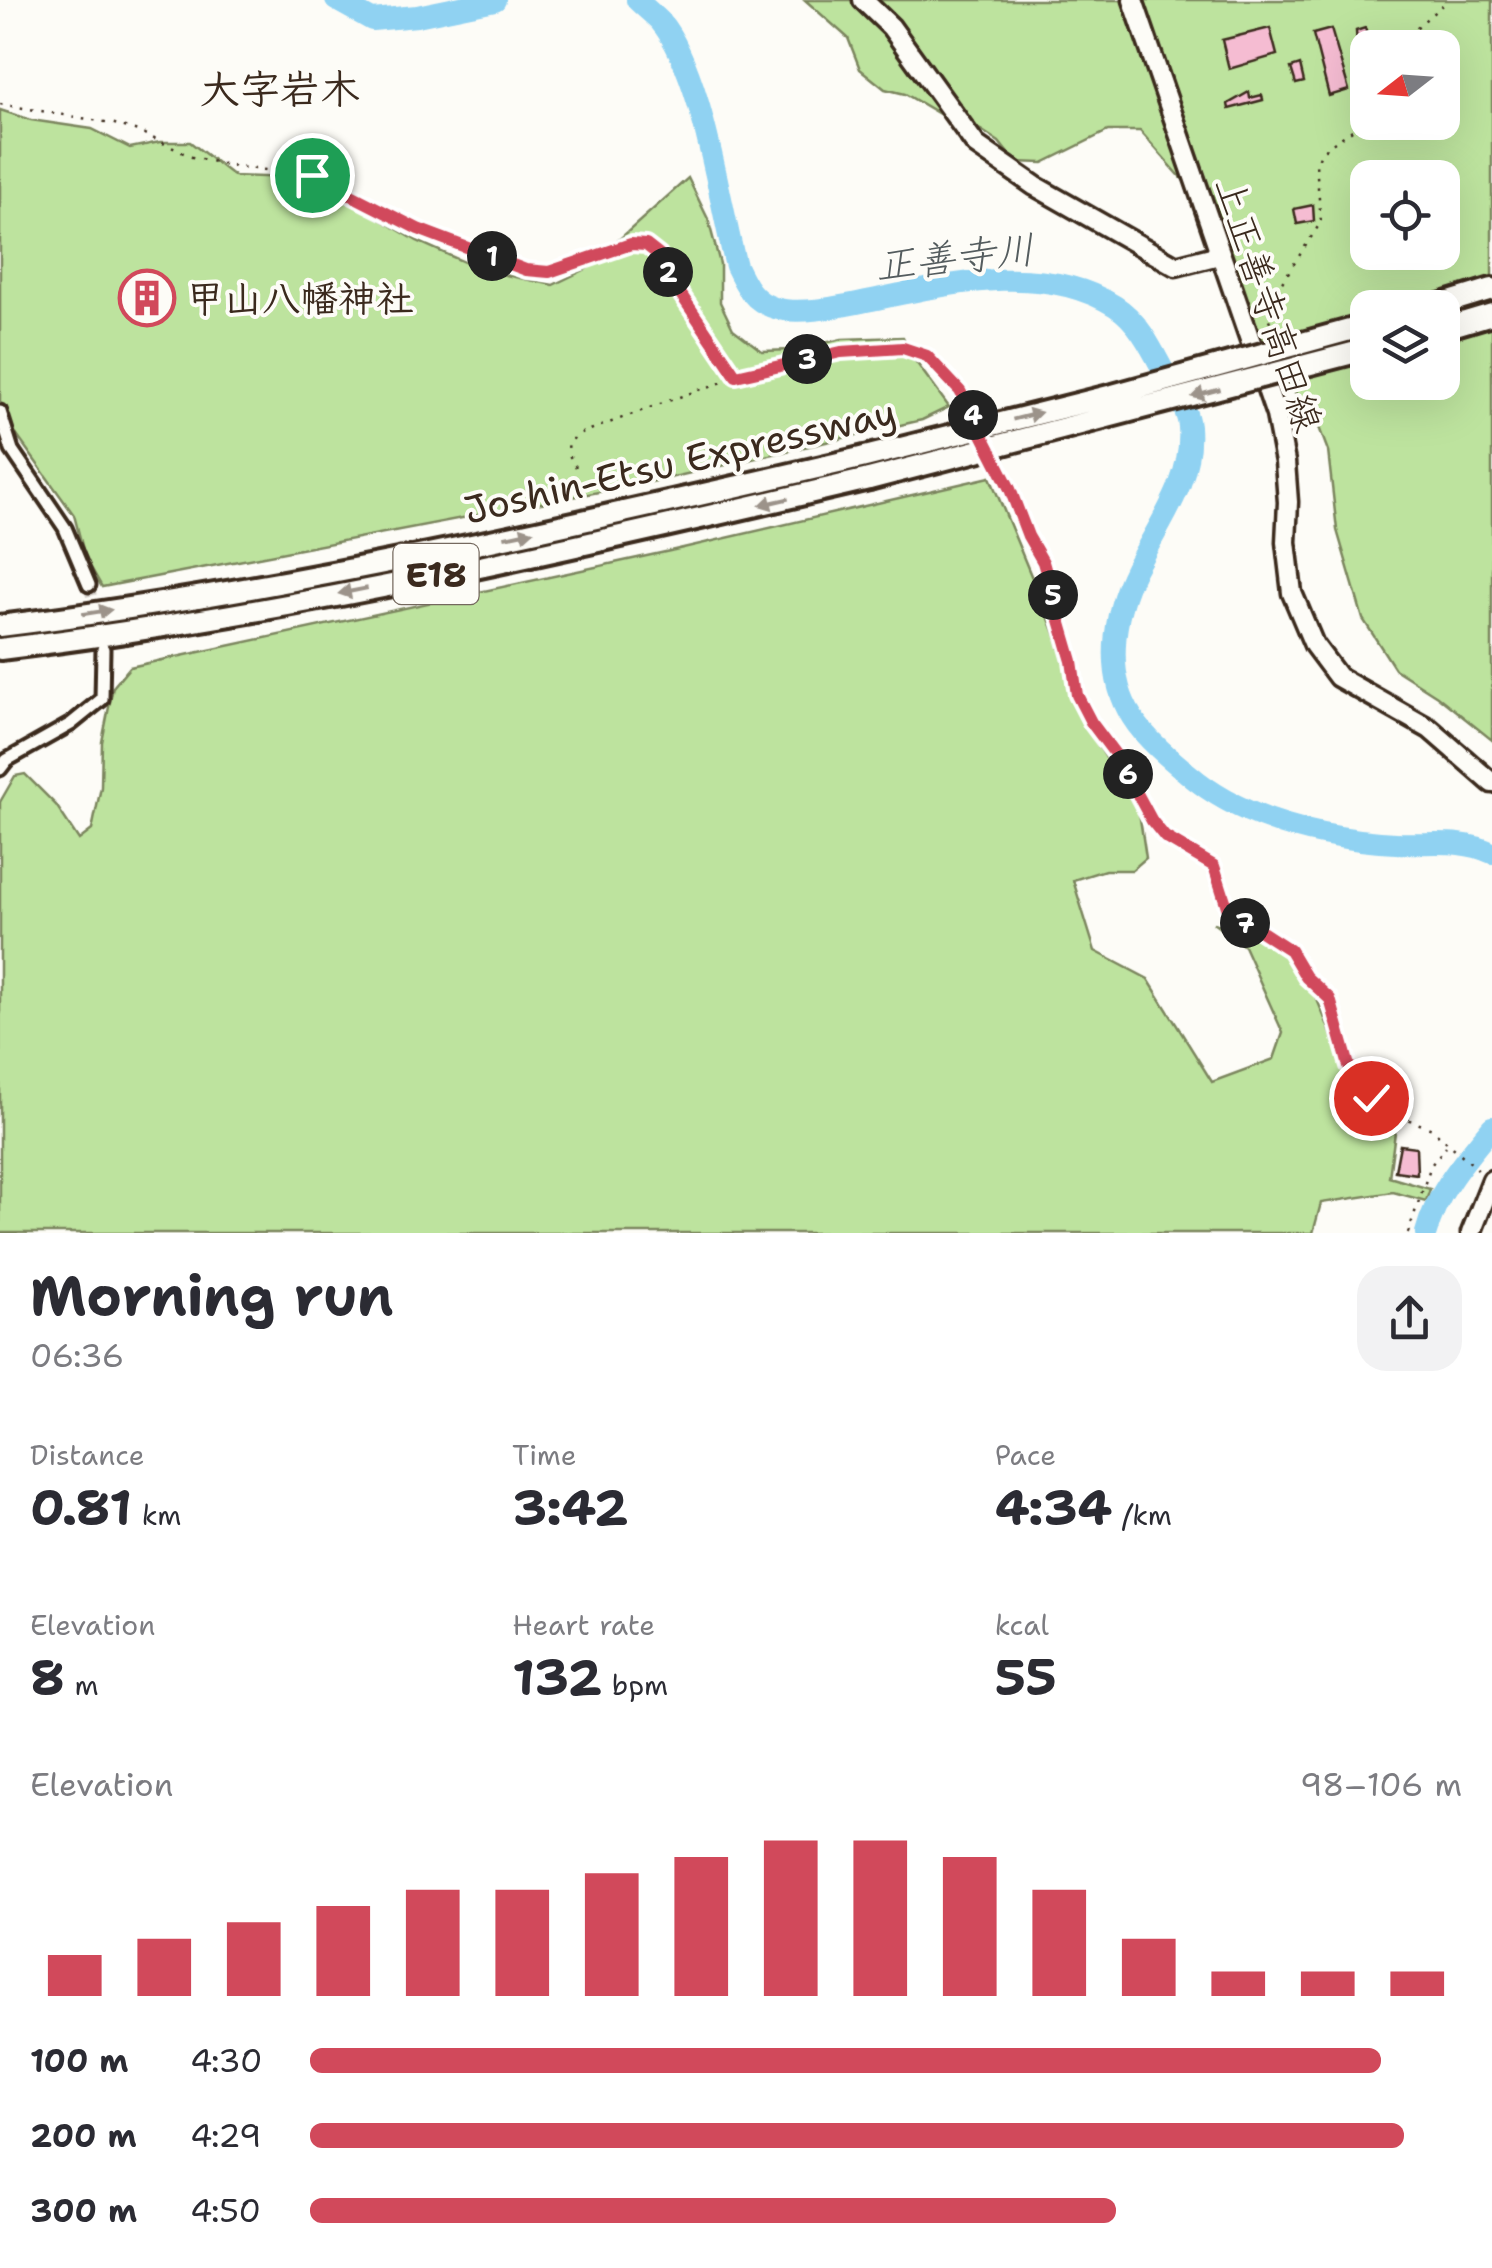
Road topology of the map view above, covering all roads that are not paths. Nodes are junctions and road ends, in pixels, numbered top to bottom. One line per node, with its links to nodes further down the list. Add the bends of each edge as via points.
1 (863, 0): 3 (main road, via 891,27 976,145 1176,266)
2 (1133, 0): 3 (main road, 上正善寺高田線)
3 (1219, 255): 16 (main road, 上正善寺高田線, via 1276,414 1292,593 1314,645 1338,677 1430,729)
4 (1492, 289): 5 (highway)
5 (1460, 299)
6 (1492, 314): 7 (highway)
7 (1460, 324)
8 (1350, 330): 12 (highway, Joshin-Etsu Expressway / E18, one-way to 8, bridge, via 362,566 864,457)
9 (1350, 354): 13 (highway, Joshin-Etsu Expressway / E18, one-way to 13, bridge, via 868,480 590,543 184,622)
10 (0, 412): 11 (street, via 12,450 65,528)
11 (89, 585)
12 (0, 626)
13 (0, 649)
14 (102, 649): 15 (street, via 102,698)
15 (0, 769)
16 (1492, 782)
17 (1488, 1178): 18 (main road)
18 (1470, 1233)

